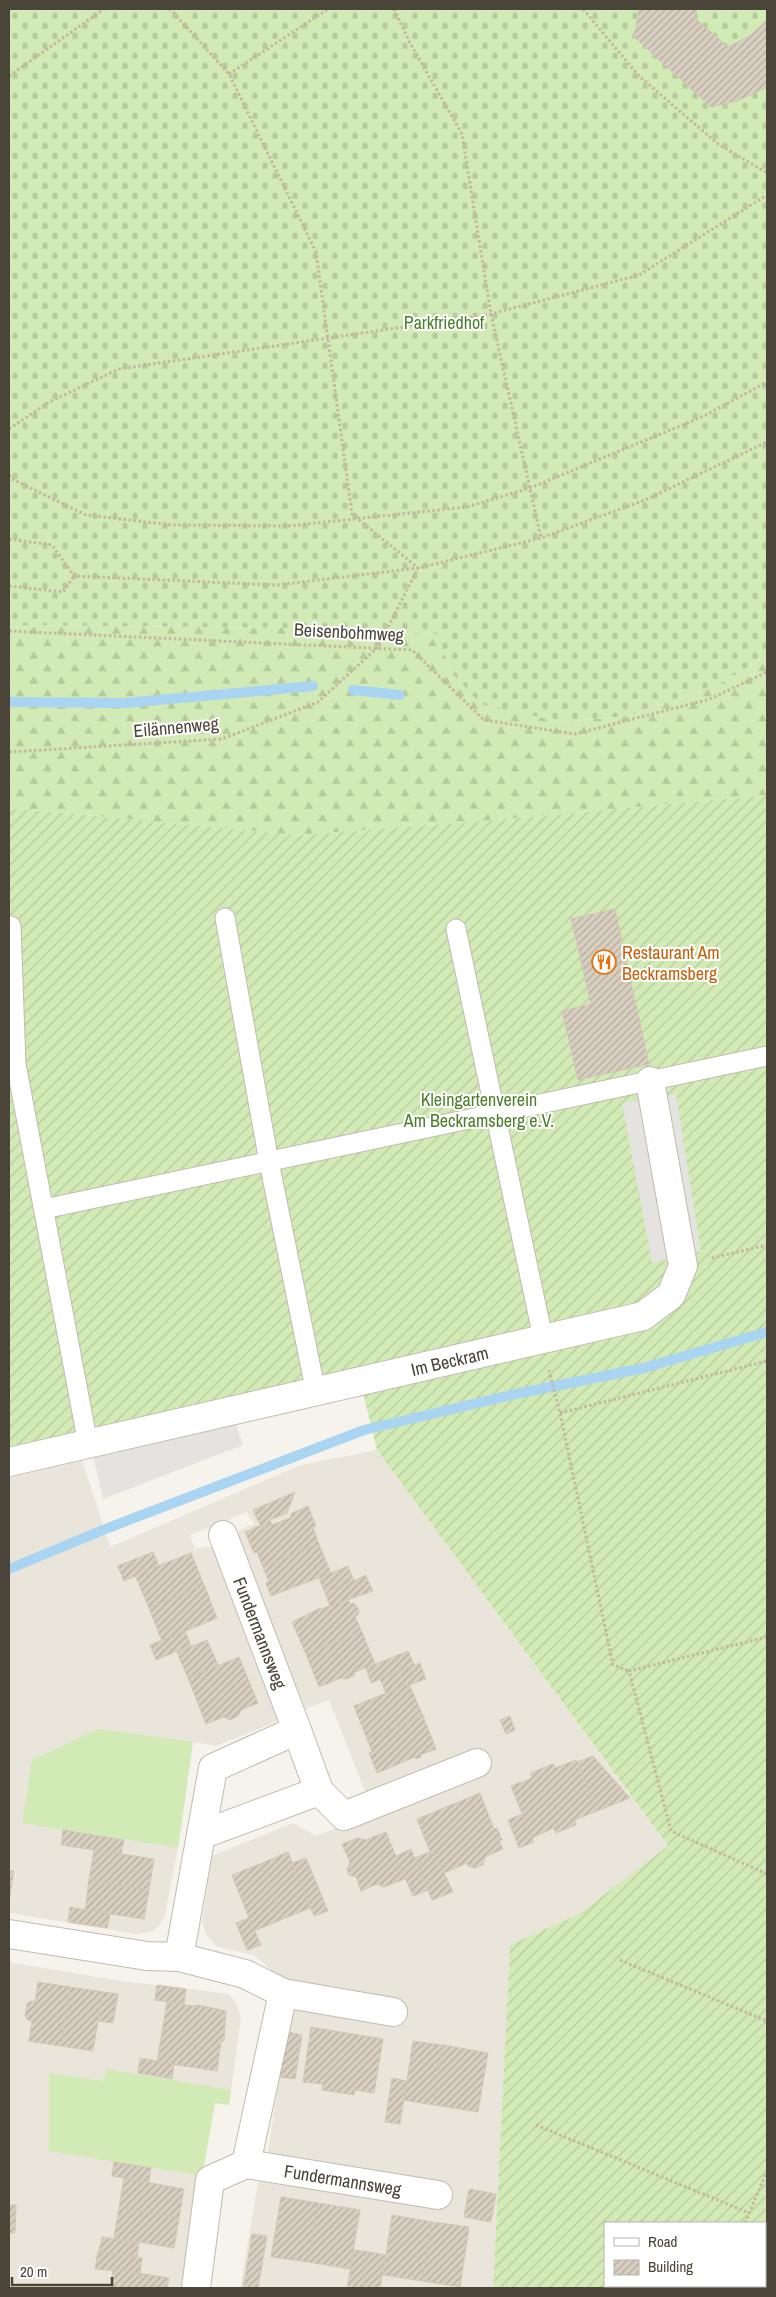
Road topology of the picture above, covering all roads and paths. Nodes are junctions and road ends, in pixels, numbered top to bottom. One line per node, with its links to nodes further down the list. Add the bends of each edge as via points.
1 (104, 9): 7 (path)
2 (170, 9): 6 (path)
3 (328, 9): 6 (path)
4 (394, 9): 10 (path, via 462,134)
5 (583, 9): 8 (path, via 639,76 718,144)
6 (229, 74): 11 (path, via 316,252)
7 (9, 76)
8 (767, 173)
9 (767, 195): 10 (path, via 640,275)
10 (491, 314): 11 (path); 16 (path)
11 (326, 338): 13 (path, via 119,369 49,402); 17 (path, via 352,514)
12 (767, 382): 16 (path, via 704,416)
13 (9, 429)
14 (767, 442): 18 (path, via 645,500)
15 (9, 475): 17 (path, via 86,515 173,525 288,526)
16 (530, 488): 17 (path, via 467,507); 18 (path)
17 (359, 520): 20 (path)
18 (541, 538): 20 (path)
19 (9, 539): 21 (path, via 52,545)
20 (418, 568): 21 (path, via 277,585); 24 (path)
21 (74, 576): 22 (path, via 63,592)
22 (9, 586)
23 (9, 631): 24 (path, Beisenbohmweg)
24 (378, 647): 25 (path, Beisenbohmweg, via 412,650 484,720 574,734 710,699); 26 (path, Eilännenweg, via 318,702 222,739)
25 (767, 672)
26 (9, 752)
27 (225, 918): 33 (lane)
28 (9, 926): 34 (lane, via 16,1064)
29 (456, 929): 32 (lane)
30 (767, 1056): 31 (lane)
31 (650, 1081): 32 (lane); 36 (street)
32 (495, 1114): 33 (lane); 37 (lane)
33 (269, 1162): 34 (lane); 40 (lane)
34 (44, 1209): 42 (lane)
35 (767, 1245): 36 (path)
36 (683, 1266): 37 (street, Im Beckram, via 671,1295 643,1316)
37 (544, 1338): 40 (street, Im Beckram)
38 (767, 1361): 41 (path)
39 (549, 1370): 41 (path)
40 (316, 1393): 42 (street, Im Beckram)
41 (560, 1413): 46 (path, via 613,1665)
42 (88, 1444): 43 (street, Im Beckram)
43 (9, 1462)
44 (223, 1536): 47 (street, Fundermannsweg)
45 (767, 1637): 46 (path)
46 (629, 1671): 51 (path, via 671,1831)
47 (297, 1730): 49 (street, Fundermannsweg); 50 (street, via 213,1768)
48 (477, 1763): 49 (street, Fundermannsweg, via 344,1816)
49 (319, 1791): 50 (street)
50 (201, 1835): 53 (street)
51 (767, 1874)
52 (9, 1934): 53 (street, via 147,1956)
53 (179, 1957): 55 (street, via 245,1974)
54 (620, 1960): 57 (path)
55 (283, 1993): 56 (street); 59 (street)
56 (393, 2012)
57 (767, 2021)
58 (536, 2125): 62 (path)
59 (246, 2164): 61 (street, Fundermannsweg); 64 (street, via 210,2180)
60 (767, 2171): 62 (path)
61 (438, 2195)
62 (749, 2213): 63 (path)
63 (745, 2222)
64 (196, 2288)

